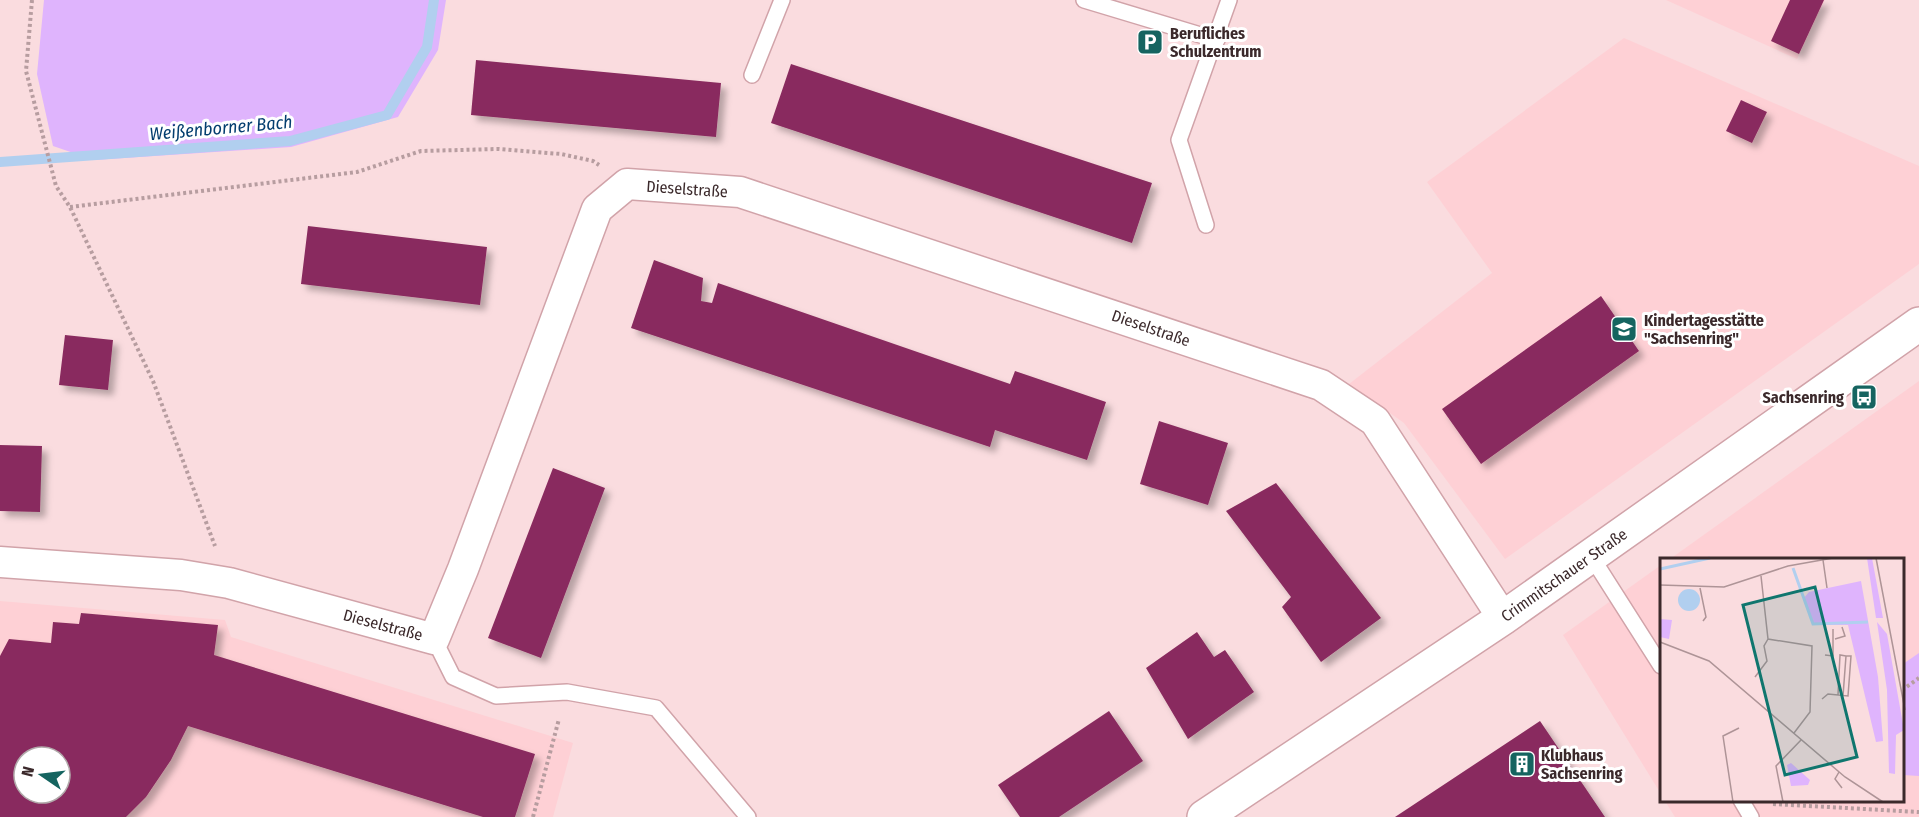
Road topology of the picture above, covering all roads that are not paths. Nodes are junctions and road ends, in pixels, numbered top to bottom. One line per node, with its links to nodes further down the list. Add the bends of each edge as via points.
1 (782, 0): 5 (lane)
2 (1084, 0): 4 (lane)
3 (1229, 0): 4 (lane)
4 (1217, 40): 6 (lane, via 1179,140)
5 (752, 75)
6 (1206, 225)
7 (1919, 324): 8 (main road, Crimmitschauer Straße)
8 (1591, 556): 10 (main road, Crimmitschauer Straße); 12 (lane)
9 (0, 562): 11 (street, Dieselstraße, via 181,575)
10 (1503, 618): 11 (street, Dieselstraße, via 1375,421 1321,385 741,192 627,184 597,209); 15 (main road, Crimmitschauer Straße)
11 (434, 639): 14 (lane, via 453,677 496,696 567,692 656,708)
12 (1660, 664)
13 (1742, 802): 16 (lane)
14 (748, 817)
15 (1204, 817)
16 (1751, 817)

